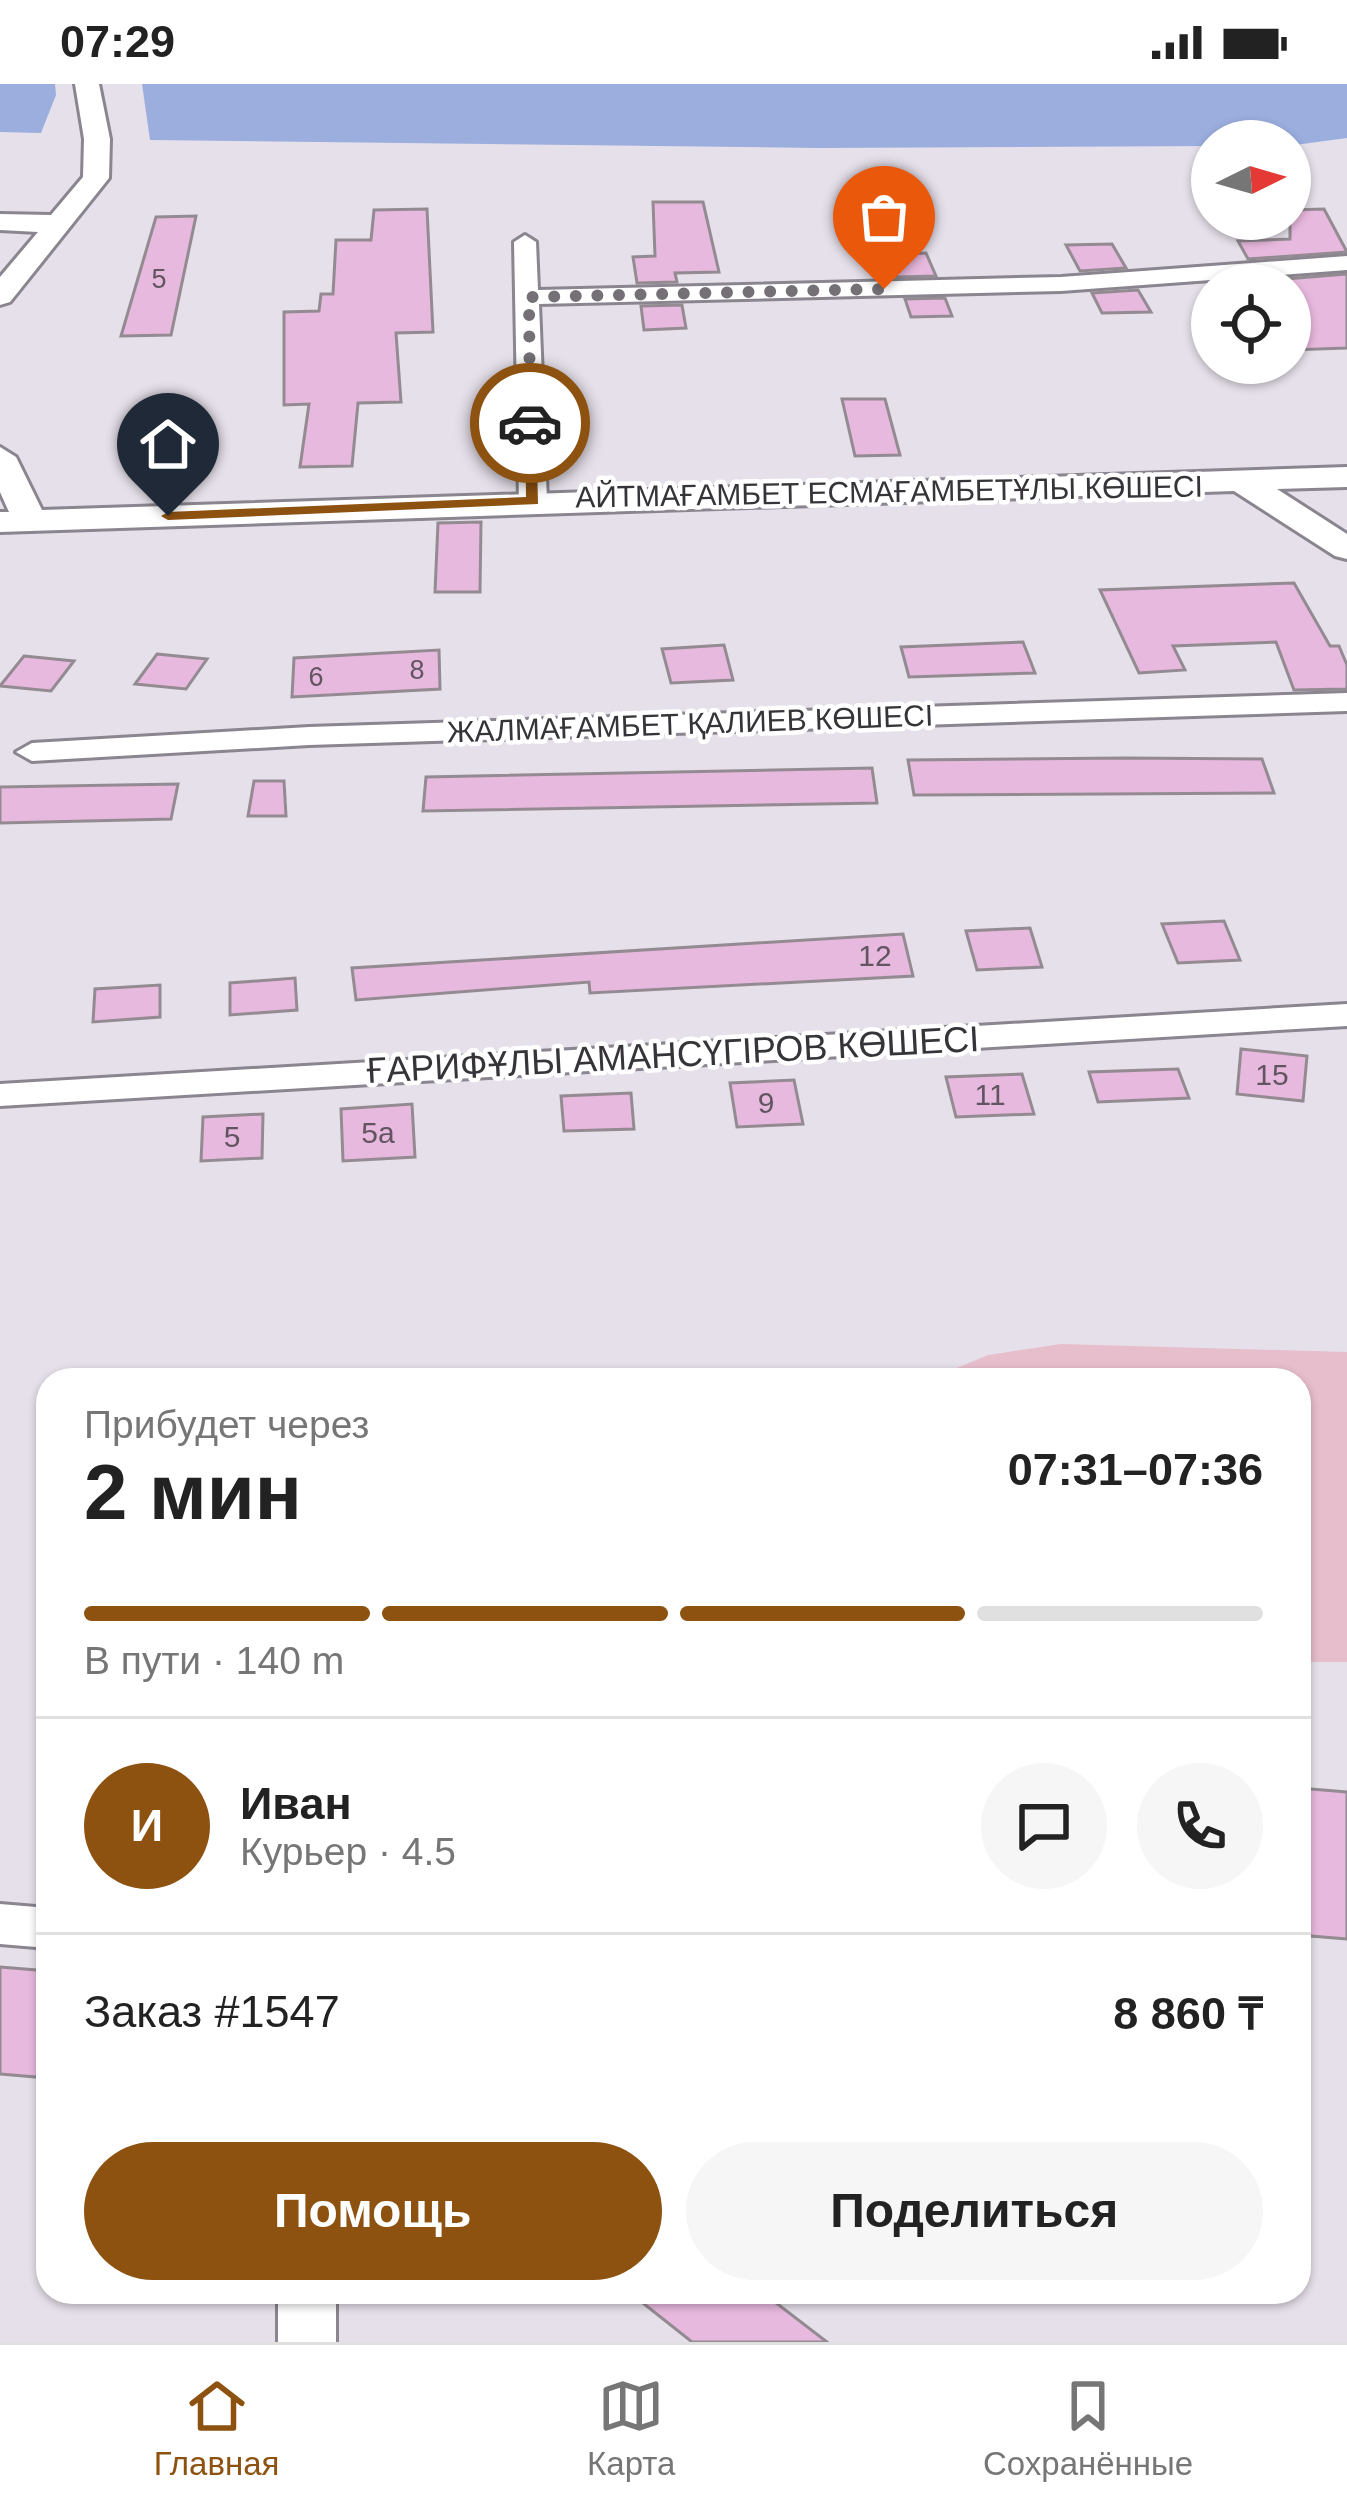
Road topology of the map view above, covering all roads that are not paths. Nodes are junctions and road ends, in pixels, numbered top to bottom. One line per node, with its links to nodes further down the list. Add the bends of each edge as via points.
1 (87, 84): 3 (street, via 96,178)
2 (0, 222): 3 (street)
3 (58, 224): 6 (street)
4 (525, 242): 7 (street)
5 (1347, 263): 7 (street, via 1061,284)
6 (0, 296)
7 (529, 297): 11 (street)
8 (0, 458): 12 (street)
9 (1347, 477): 10 (street, АЙТМАҒАМБЕТ ЕСМАҒАМБЕТҰЛЫ КӨШЕСІ)
10 (1246, 484): 11 (street, АЙТМАҒАМБЕТ ЕСМАҒАМБЕТҰЛЫ КӨШЕСІ); 13 (street)
11 (533, 501): 12 (street, АЙТМАҒАМБЕТ ЕСМАҒАМБЕТҰЛЫ КӨШЕСІ)
12 (16, 522)
13 (1347, 549)
14 (1347, 702): 15 (street, ЖАЛМАҒАМБЕТ ҚАЛИЕВ КӨШЕСІ)
15 (32, 752)
16 (1347, 1015): 17 (street, ҒАРИФҰЛЫ АМАНСҮГІРОВ КӨШЕСІ)
17 (0, 1095)
18 (0, 1924): 19 (street)
19 (36, 1927)
20 (307, 2304): 21 (street)
21 (307, 2342)

